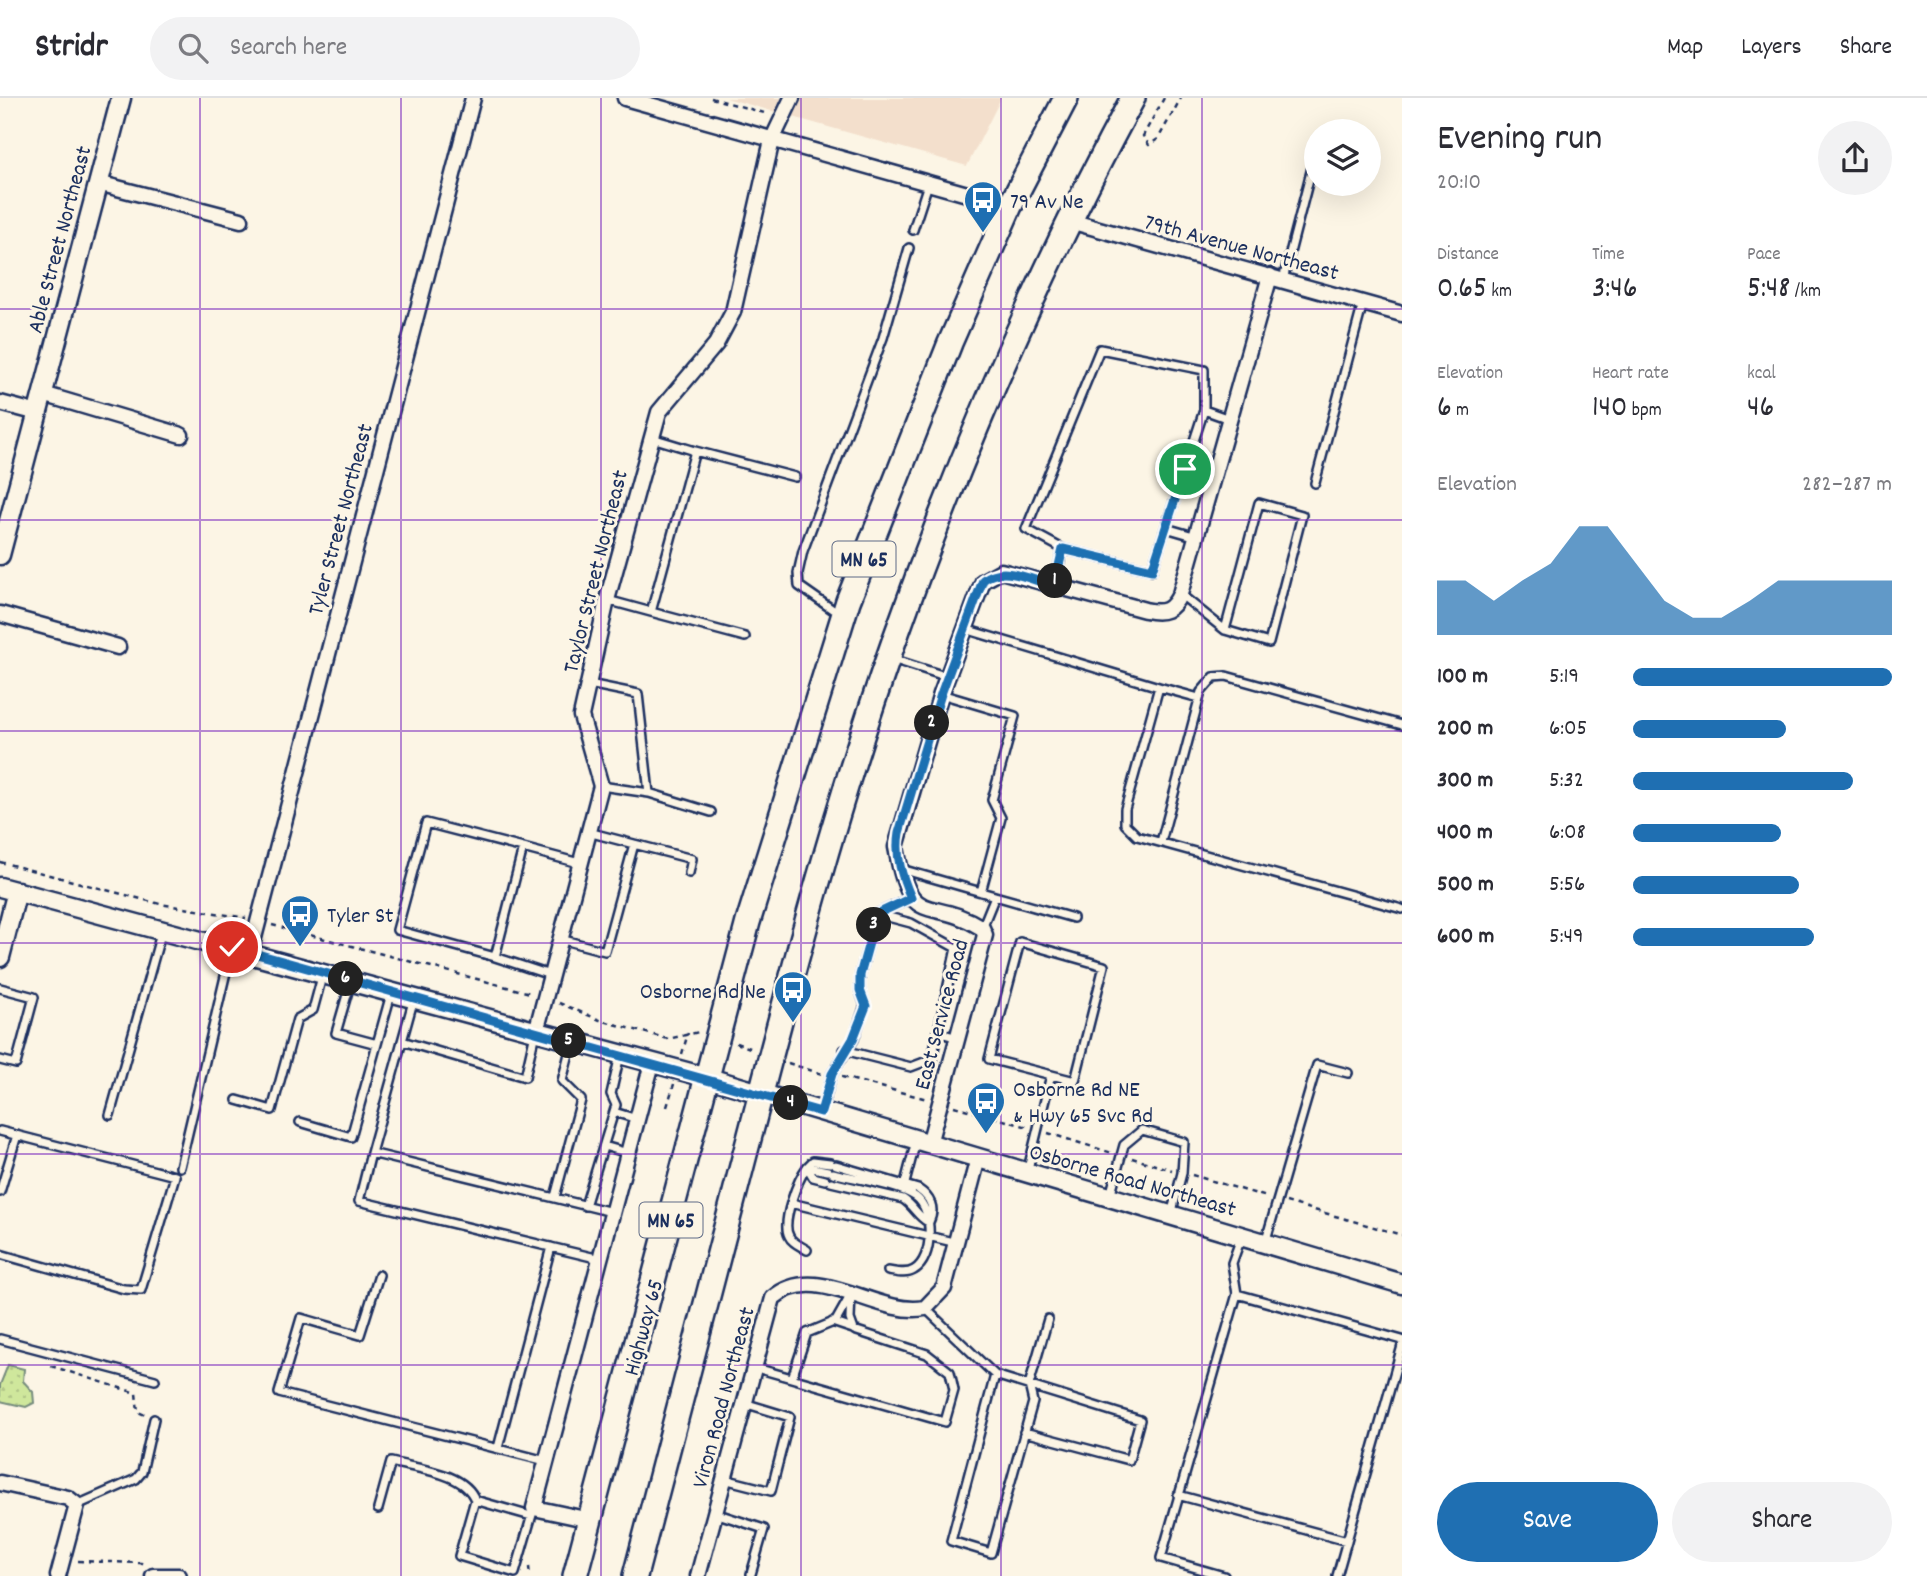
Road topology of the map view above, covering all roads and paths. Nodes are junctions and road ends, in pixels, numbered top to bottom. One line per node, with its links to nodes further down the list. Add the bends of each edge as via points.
1 (121, 98): 12 (street, Able Street Northeast)
2 (473, 98): 75 (street, Tyler Street Northeast)
3 (625, 98): 11 (street)
4 (711, 98): 10 (path)
5 (792, 98): 10 (street, Taylor Street Northeast)
6 (1066, 98): 15 (highway, MN 65)
7 (1133, 98): 17 (highway, MN 65)
8 (1164, 98): 9 (path, via 1143,136 1149,145)
9 (1181, 98)
10 (782, 118): 11 (street, Taylor Street Northeast)
11 (772, 139): 13 (street); 29 (street, Taylor Street Northeast, via 733,312 716,344 659,412)
12 (98, 183): 16 (street); 23 (street, Able Street Northeast)
13 (928, 184): 15 (street); 18 (lane)
14 (1304, 191): 20 (lane)
15 (1010, 206): 42 (highway, MN 65, via 920,415)
16 (241, 220)
17 (1070, 221): 20 (street, 79th Avenue Northeast); 47 (highway, MN 65, via 996,383)
18 (913, 230)
19 (908, 248): 42 (lane, via 883,338 798,573 799,586)
20 (1277, 278): 21 (street, 79th Avenue Northeast); 27 (street)
21 (1363, 303): 22 (street, 79th Avenue Northeast); 32 (lane)
22 (1402, 314)
23 (43, 394): 26 (street, Able Street Northeast); 28 (street)
24 (0, 403): 26 (street)
25 (1204, 410): 27 (lane); 33 (lane); 35 (lane, via 1204,370 1100,349 1026,529)
26 (38, 413): 36 (street, Able Street Northeast)
27 (1229, 419): 34 (street)
28 (181, 435)
29 (652, 438): 30 (lane); 39 (street, Taylor Street Northeast)
30 (695, 451): 31 (lane); 40 (lane)
31 (795, 477)
32 (1315, 483)
33 (1166, 528): 34 (lane); 35 (lane, via 1152,570)
34 (1197, 537): 38 (street)
35 (1063, 549): 37 (lane)
36 (0, 555)
37 (1054, 586): 38 (street, via 1159,613 1170,610); 43 (street, via 992,573 983,580)
38 (1180, 594): 44 (lane)
39 (607, 600): 40 (lane); 49 (street, Taylor Street Northeast)
40 (651, 612): 45 (lane)
41 (0, 614): 46 (street)
42 (843, 617): 96 (highway, MN 65, via 748,922)
43 (964, 629): 48 (street); 50 (lane)
44 (1225, 630): 44 (lane, via 1259,503 1302,514 1269,643)
45 (745, 637)
46 (118, 647)
47 (888, 657): 48 (lane); 97 (highway, MN 65, via 822,868)
48 (948, 677): 51 (street)
49 (588, 684): 54 (street, Taylor Street Northeast, via 581,716); 55 (lane, via 638,694)
50 (1159, 687): 52 (lane); 58 (lane, via 1125,824 1138,836)
51 (941, 694): 62 (street, via 899,833); 65 (lane, via 1015,716 992,800 1001,818)
52 (1199, 698): 53 (lane, via 1208,681 1226,676); 58 (lane)
53 (1402, 725)
54 (601, 786): 55 (lane); 57 (street)
55 (649, 793): 56 (lane)
56 (711, 812)
57 (588, 832): 59 (lane); 61 (street)
58 (1161, 842): 68 (lane)
59 (634, 844): 63 (lane, via 692,859); 73 (lane, via 605,951)
60 (523, 848): 61 (lane); 77 (lane); 77 (lane, via 426,823 397,930)
61 (579, 863): 73 (street)
62 (900, 869): 65 (lane); 67 (street)
63 (689, 873)
64 (9, 889): 72 (street, Osborne Road Northeast); 76 (street)
65 (981, 892): 66 (lane)
66 (995, 896): 70 (lane); 71 (lane)
67 (911, 898): 69 (lane); 71 (street, East Service Road, via 921,907)
68 (1402, 909)
69 (877, 914): 85 (lane, via 911,923 956,948); 90 (lane, via 860,975 866,1006)
70 (1073, 918)
71 (982, 928): 86 (street, East Service Road, via 985,935)
72 (162, 929): 74 (street, Osborne Road Northeast); 101 (lane)
73 (559, 939): 79 (street)
74 (232, 947): 75 (street, Osborne Road Northeast); 111 (lane)
75 (250, 953): 78 (street, Osborne Road Northeast)
76 (0, 957)
77 (495, 957): 79 (lane)
78 (323, 972): 80 (street, Osborne Road Northeast); 98 (lane, via 313,1010 297,1019 272,1110)
79 (550, 975): 84 (street)
80 (351, 981): 82 (street, Osborne Road Northeast); 89 (lane, via 336,1033)
81 (0, 988): 92 (lane, via 34,997 16,1064)
82 (392, 992): 83 (street, Osborne Road Northeast); 89 (lane)
83 (414, 998): 84 (street, Osborne Road Northeast); 87 (lane)
84 (536, 1032): 87 (lane, via 524,1077); 88 (street, Osborne Road Northeast)
85 (937, 1032): 86 (lane); 90 (lane, via 932,1059 911,1067)
86 (958, 1038): 106 (street, East Service Road)
87 (402, 1041): 108 (lane)
88 (572, 1042): 91 (street, Osborne Road Northeast); 116 (lane, via 562,1081 581,1100)
89 (377, 1044): 103 (lane, via 351,1138)
90 (844, 1050): 100 (lane)
91 (620, 1055): 93 (street, Osborne Road Northeast); 99 (lane, via 611,1094)
92 (0, 1060)
93 (652, 1063): 96 (street, Osborne Road Northeast); 102 (street)
94 (1348, 1073): 126 (lane, via 1317,1065)
95 (1051, 1075): 95 (lane, via 989,1059 1020,942 1104,965 1075,1081); 113 (lane)
96 (709, 1078): 97 (street, Osborne Road Northeast); 162 (highway, Highway 65 / MN 65)
97 (760, 1094): 100 (street, Osborne Road Northeast); 170 (highway, MN 65)
98 (237, 1100)
99 (614, 1112): 102 (lane); 107 (lane)
100 (821, 1112): 106 (street, Osborne Road Northeast)
101 (110, 1115)
102 (637, 1119): 109 (street)
103 (300, 1122)
104 (0, 1130): 105 (lane)
105 (17, 1135): 115 (lane); 129 (lane, via 174,1175 141,1290)
106 (923, 1142): 110 (street, Osborne Road Northeast); 114 (lane)
107 (604, 1146): 109 (lane); 119 (lane)
108 (371, 1153): 116 (lane); 127 (lane, via 359,1201)
109 (628, 1153): 120 (street)
110 (978, 1158): 113 (street, Osborne Road Northeast); 125 (street)
111 (180, 1167)
112 (830, 1172): 114 (lane); 118 (lane, via 807,1167); 122 (lane, via 913,1195 924,1207)
113 (1027, 1173): 117 (street, Osborne Road Northeast)
114 (905, 1183): 122 (lane, via 927,1195 933,1214)
115 (0, 1192)
116 (555, 1197): 119 (lane)
117 (1109, 1197): 121 (street, Osborne Road Northeast); 121 (lane, via 1124,1145 1142,1130 1184,1142)
118 (791, 1203): 123 (lane); 128 (lane, via 788,1236)
119 (585, 1206): 120 (lane)
120 (612, 1212): 130 (street)
121 (1171, 1216): 124 (street, Osborne Road Northeast)
122 (929, 1223): 123 (lane)
123 (928, 1236): 125 (lane); 131 (lane, via 928,1247 916,1269)
124 (1241, 1236): 126 (street, Osborne Road Northeast); 135 (lane, via 1232,1263)
125 (957, 1243): 136 (street, via 944,1288)
126 (1265, 1243): 133 (street, Osborne Road Northeast)
127 (551, 1247): 130 (lane); 152 (lane)
128 (807, 1250)
129 (0, 1254)
130 (600, 1259): 153 (street)
131 (888, 1271)
132 (379, 1275): 152 (lane, via 360,1335 301,1318 279,1393)
133 (1402, 1284)
134 (850, 1294): 136 (street, Viron Road Northeast, via 904,1309); 138 (lane); 139 (lane); 144 (street, Viron Road Northeast, via 798,1284 782,1290 773,1298)
135 (1237, 1294): 141 (lane); 156 (lane)
136 (925, 1308): 145 (lane)
137 (1048, 1318): 148 (lane)
138 (832, 1322): 139 (lane); 146 (lane, via 807,1333)
139 (853, 1329): 146 (lane, via 927,1354 946,1367 954,1383 945,1422)
140 (0, 1339): 147 (lane)
141 (1402, 1340)
142 (1402, 1346): 163 (lane)
143 (51, 1366): 150 (path, via 136,1393 138,1412)
144 (753, 1367): 146 (lane); 149 (street, Viron Road Northeast)
145 (995, 1375): 148 (lane); 151 (lane, via 951,1541 991,1553)
146 (792, 1378)
147 (155, 1380)
148 (1030, 1385): 151 (lane, via 1033,1402); 151 (lane, via 1140,1420 1129,1460)
149 (743, 1403): 154 (street, Viron Road Northeast); 154 (lane, via 790,1417 771,1491)
150 (154, 1419): 158 (lane, via 142,1472 136,1479)
151 (1024, 1432)
152 (498, 1448): 153 (lane)
153 (546, 1461): 160 (street)
154 (723, 1479): 161 (street, Viron Road Northeast)
155 (0, 1483): 158 (street, via 68,1498)
156 (1178, 1495): 163 (lane); 172 (lane, via 1161,1558)
157 (475, 1500): 159 (lane, via 471,1489 458,1480 391,1462); 160 (lane); 160 (lane, via 459,1556 515,1573)
158 (77, 1505): 164 (street)
159 (378, 1509)
160 (533, 1512): 162 (street)
161 (715, 1513): 165 (lane, via 764,1529); 171 (street, Viron Road Northeast)
162 (590, 1520): 169 (highway, Highway 65 / MN 65)
163 (1347, 1541): 173 (lane)
164 (62, 1561): 166 (street); 167 (path, via 141,1563)
165 (751, 1574)
166 (58, 1576)
167 (153, 1576): 168 (street)
168 (179, 1576)
169 (575, 1576)
170 (635, 1576)
171 (698, 1576)
172 (1224, 1576)
173 (1337, 1576)

